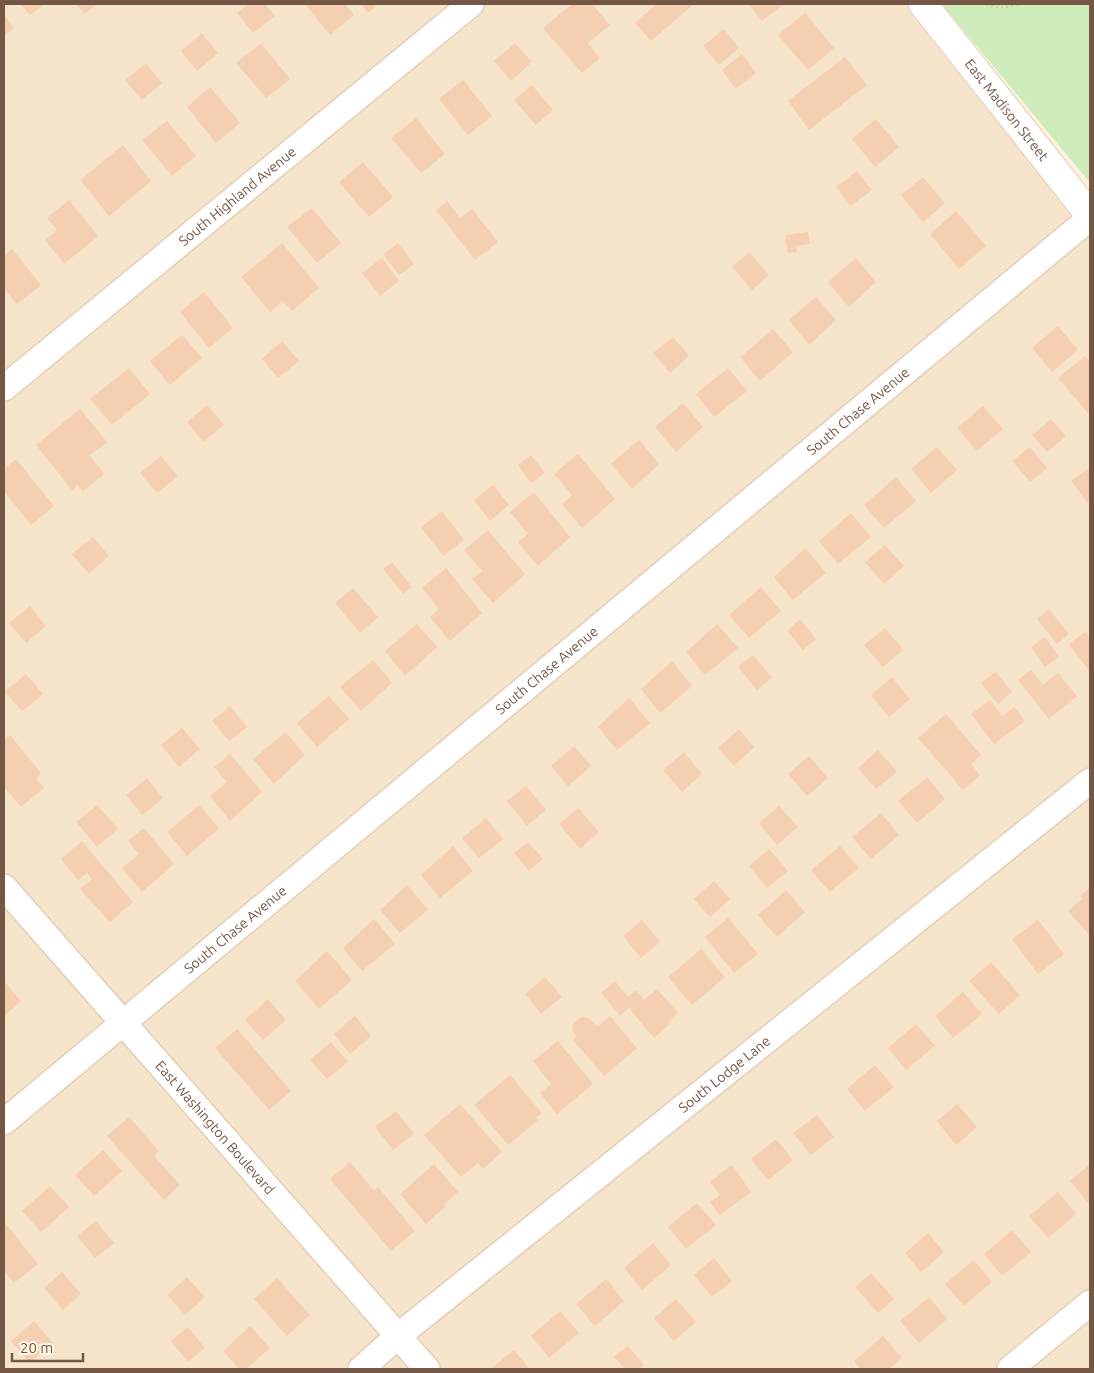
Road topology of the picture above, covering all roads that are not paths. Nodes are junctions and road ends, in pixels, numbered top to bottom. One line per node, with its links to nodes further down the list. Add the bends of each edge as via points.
1 (470, 4): 5 (street, South Highland Avenue)
2 (923, 4): 3 (street, East Madison Street)
3 (1090, 214)
4 (1090, 218): 8 (street, South Chase Avenue)
5 (4, 388)
6 (1090, 781): 11 (street, South Lodge Lane)
7 (4, 886): 8 (street, East Washington Boulevard)
8 (124, 1023): 9 (street, South Chase Avenue); 11 (street, East Washington Boulevard)
9 (4, 1122)
10 (1090, 1303): 14 (street)
11 (398, 1336): 12 (street, South Lodge Lane); 13 (street, East Washington Boulevard)
12 (361, 1369)
13 (427, 1369)
14 (1010, 1369)

